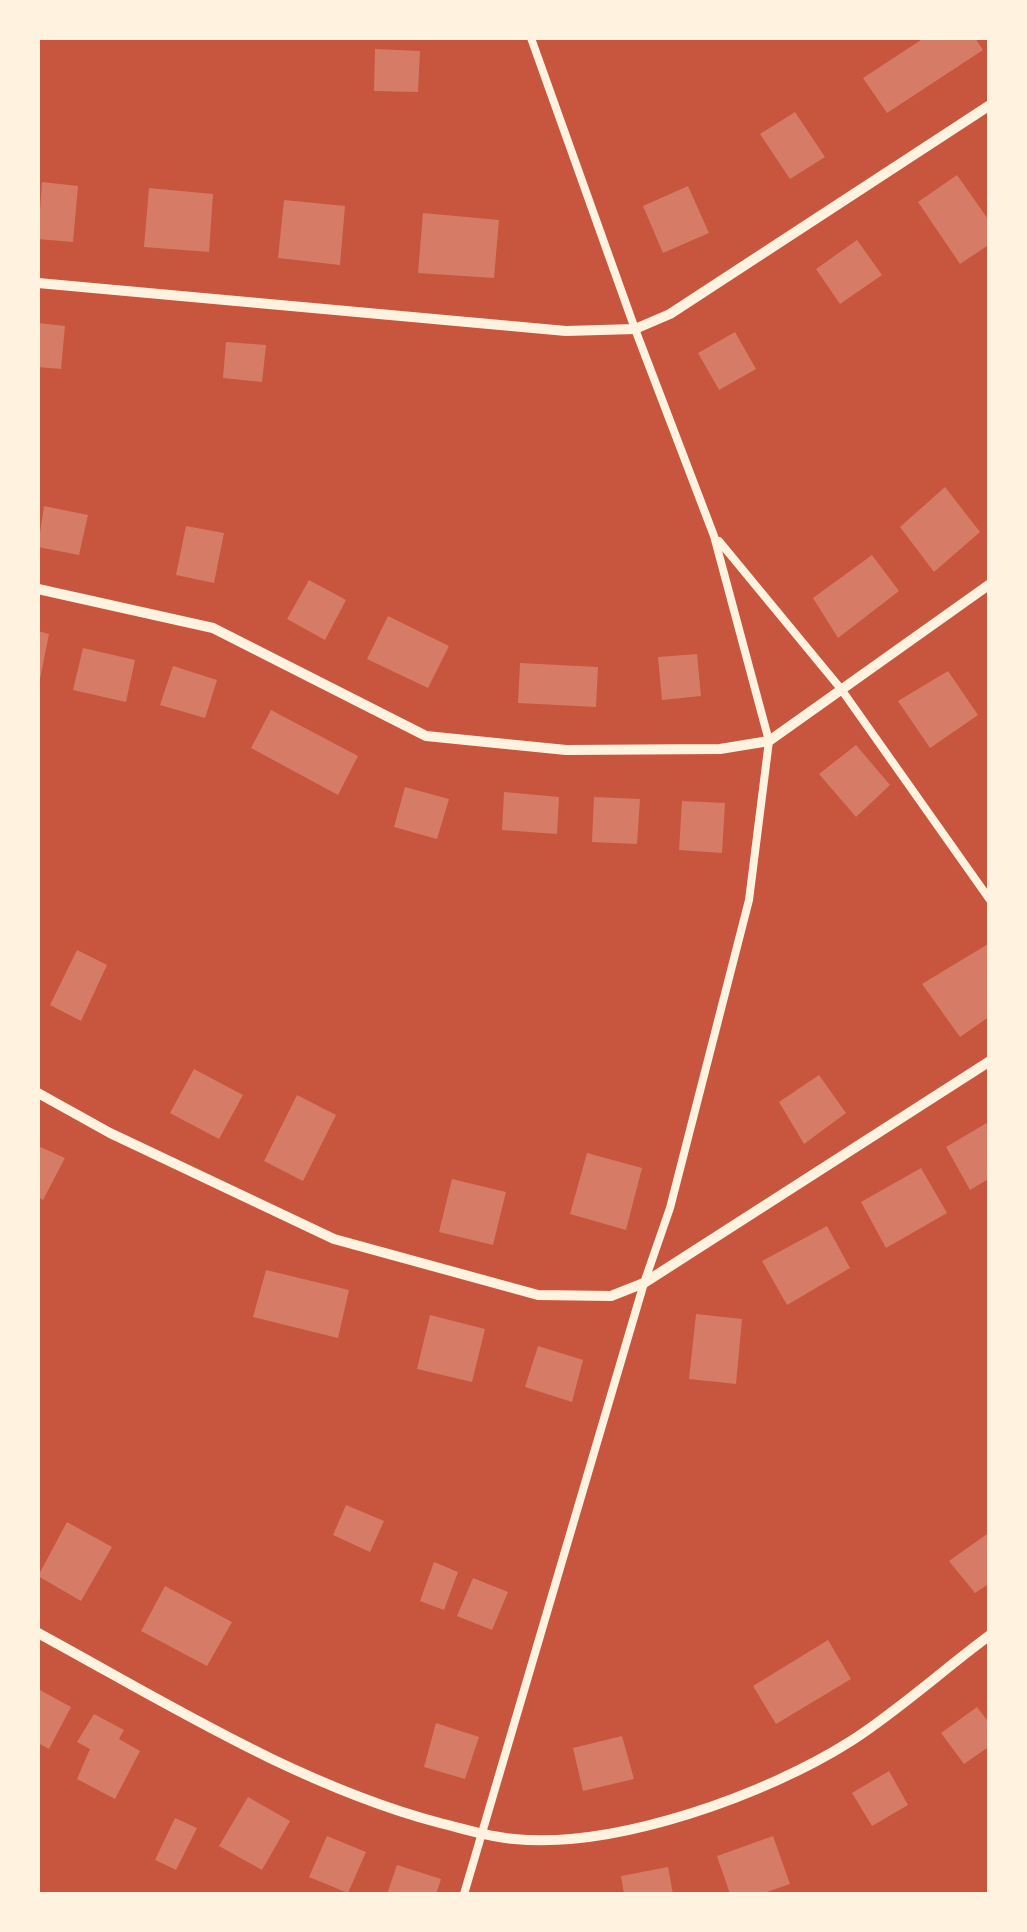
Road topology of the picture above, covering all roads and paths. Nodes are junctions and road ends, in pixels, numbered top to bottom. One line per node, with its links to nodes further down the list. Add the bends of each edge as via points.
1 (532, 38): 4 (lane)
2 (990, 106): 4 (street, via 698,299)
3 (38, 283): 4 (street, via 566,331)
4 (636, 329): 5 (lane)
5 (714, 536): 8 (lane); 9 (lane)
6 (990, 584): 8 (street)
7 (38, 589): 9 (street, via 213,628 426,736 566,750 720,749)
8 (842, 689): 9 (street); 10 (lane)
9 (769, 740): 13 (lane, via 749,900 670,1208)
10 (990, 900)
11 (990, 1061): 13 (street)
12 (38, 1093): 13 (street, via 334,1240 538,1295 611,1296)
13 (644, 1283): 16 (lane)
14 (38, 1632): 16 (street, via 248,1746 360,1798)
15 (990, 1635): 16 (street, via 852,1740 767,1786 676,1818 581,1838)
16 (480, 1834): 17 (lane)
17 (464, 1894)

